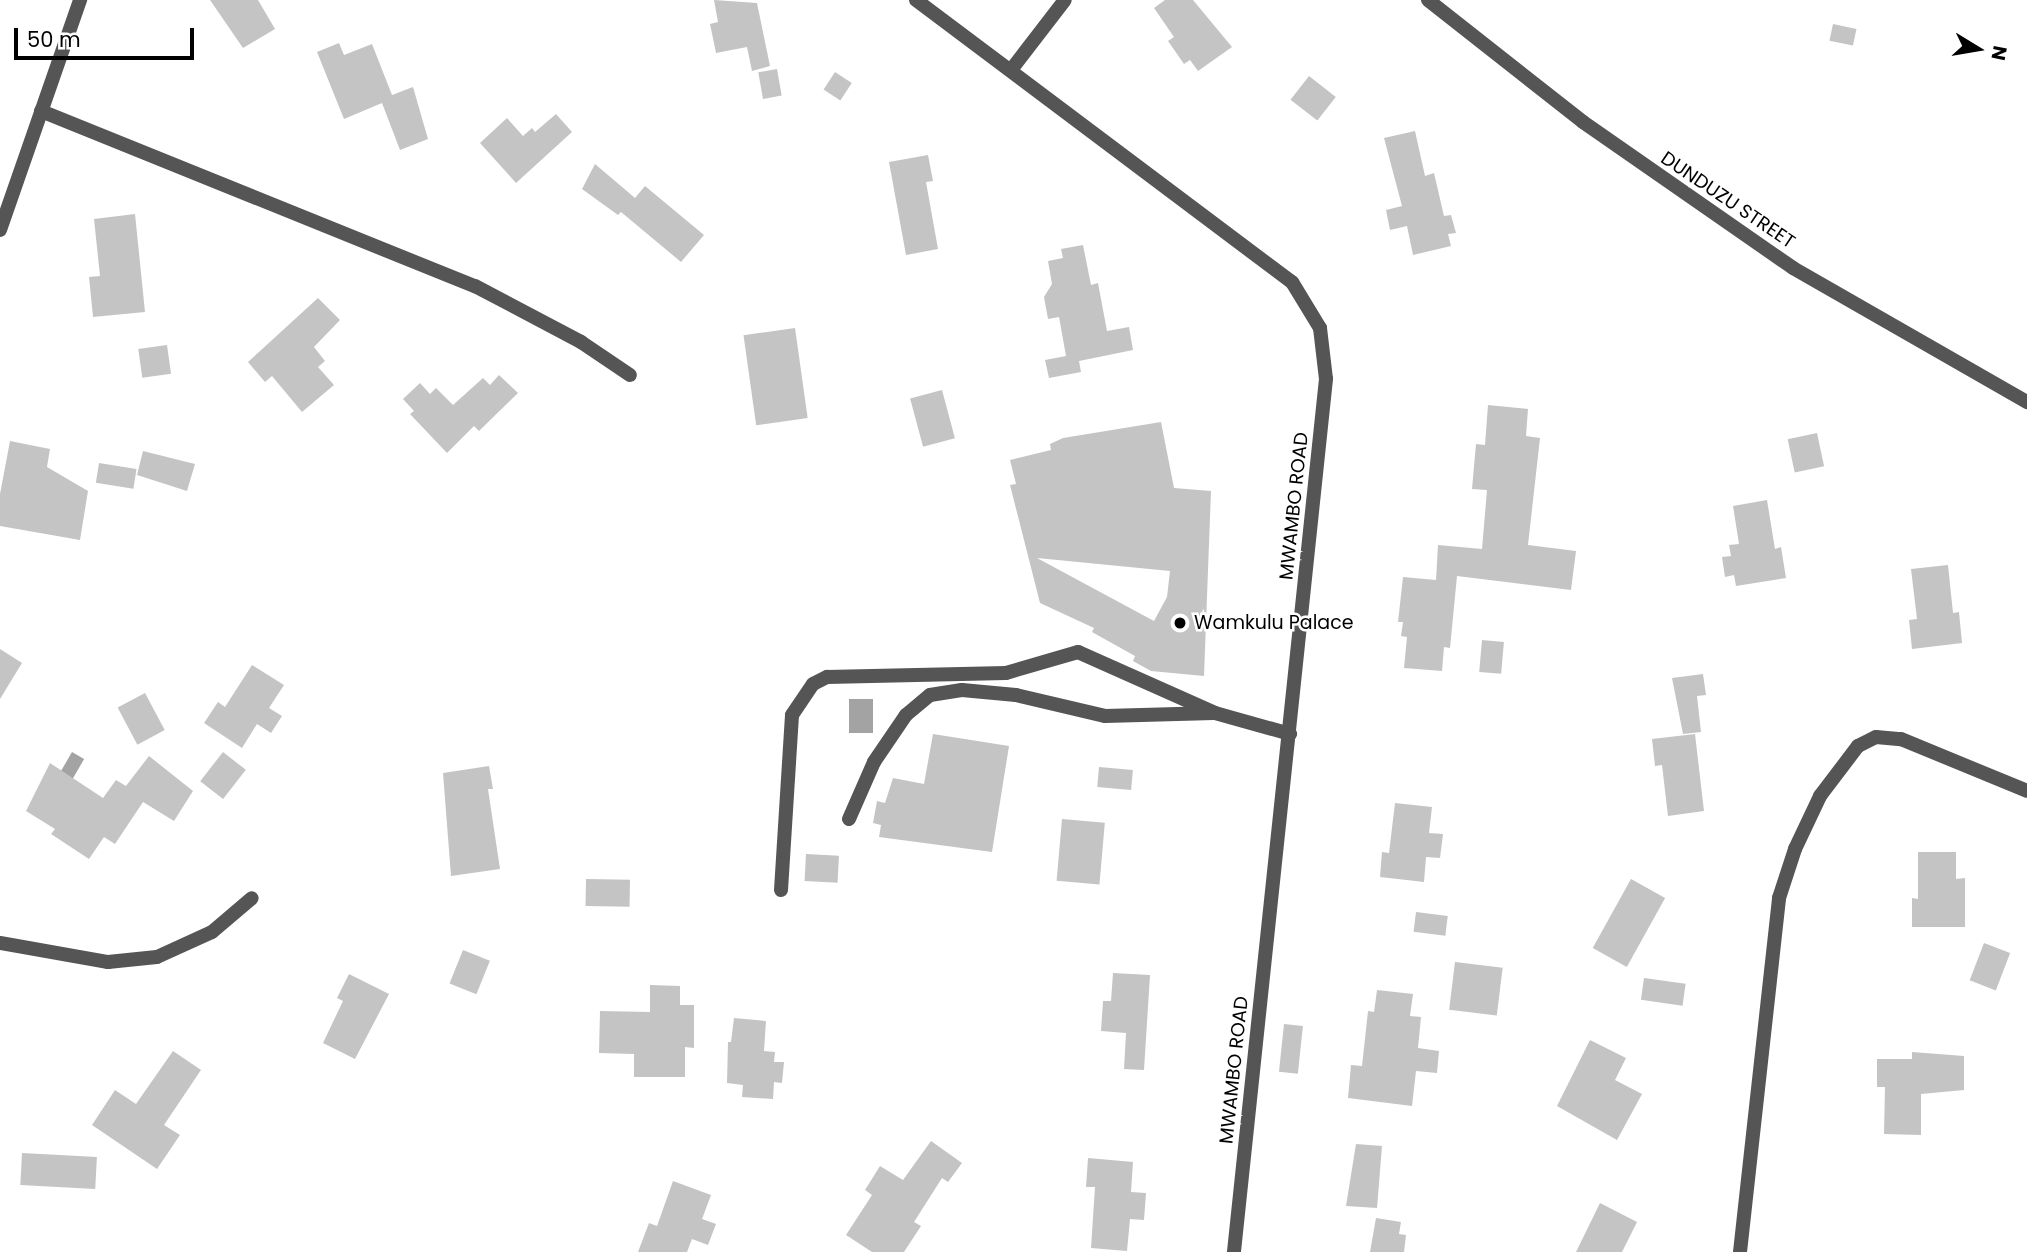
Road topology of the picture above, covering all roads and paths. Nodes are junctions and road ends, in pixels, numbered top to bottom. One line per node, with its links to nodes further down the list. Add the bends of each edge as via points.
1 (80, 0): 6 (street)
2 (916, 0): 5 (street, MWAMBO ROAD)
3 (1065, 0): 5 (street)
4 (1428, 0): 9 (street, DUNDUZU STREET, via 1583,122 1793,268)
5 (1011, 70): 11 (street, MWAMBO ROAD, via 1292,282 1320,328 1326,379)
6 (41, 111): 7 (street); 8 (street, via 475,286 581,342)
7 (0, 230)
8 (630, 375)
9 (2027, 401)
10 (1215, 713): 11 (street); 13 (street, via 1104,716 1016,695 962,690 930,695 905,715 874,762); 14 (street, via 1078,652 1006,673 827,677 813,684 792,715)
11 (1290, 734): 17 (street, MWAMBO ROAD)
12 (2027, 791): 18 (street, via 1901,739 1876,737 1858,746 1820,796 1779,898)
13 (849, 820)
14 (781, 890)
15 (252, 898): 16 (street, via 212,932 157,957 108,962)
16 (0, 943)
17 (1234, 1252)
18 (1740, 1252)

